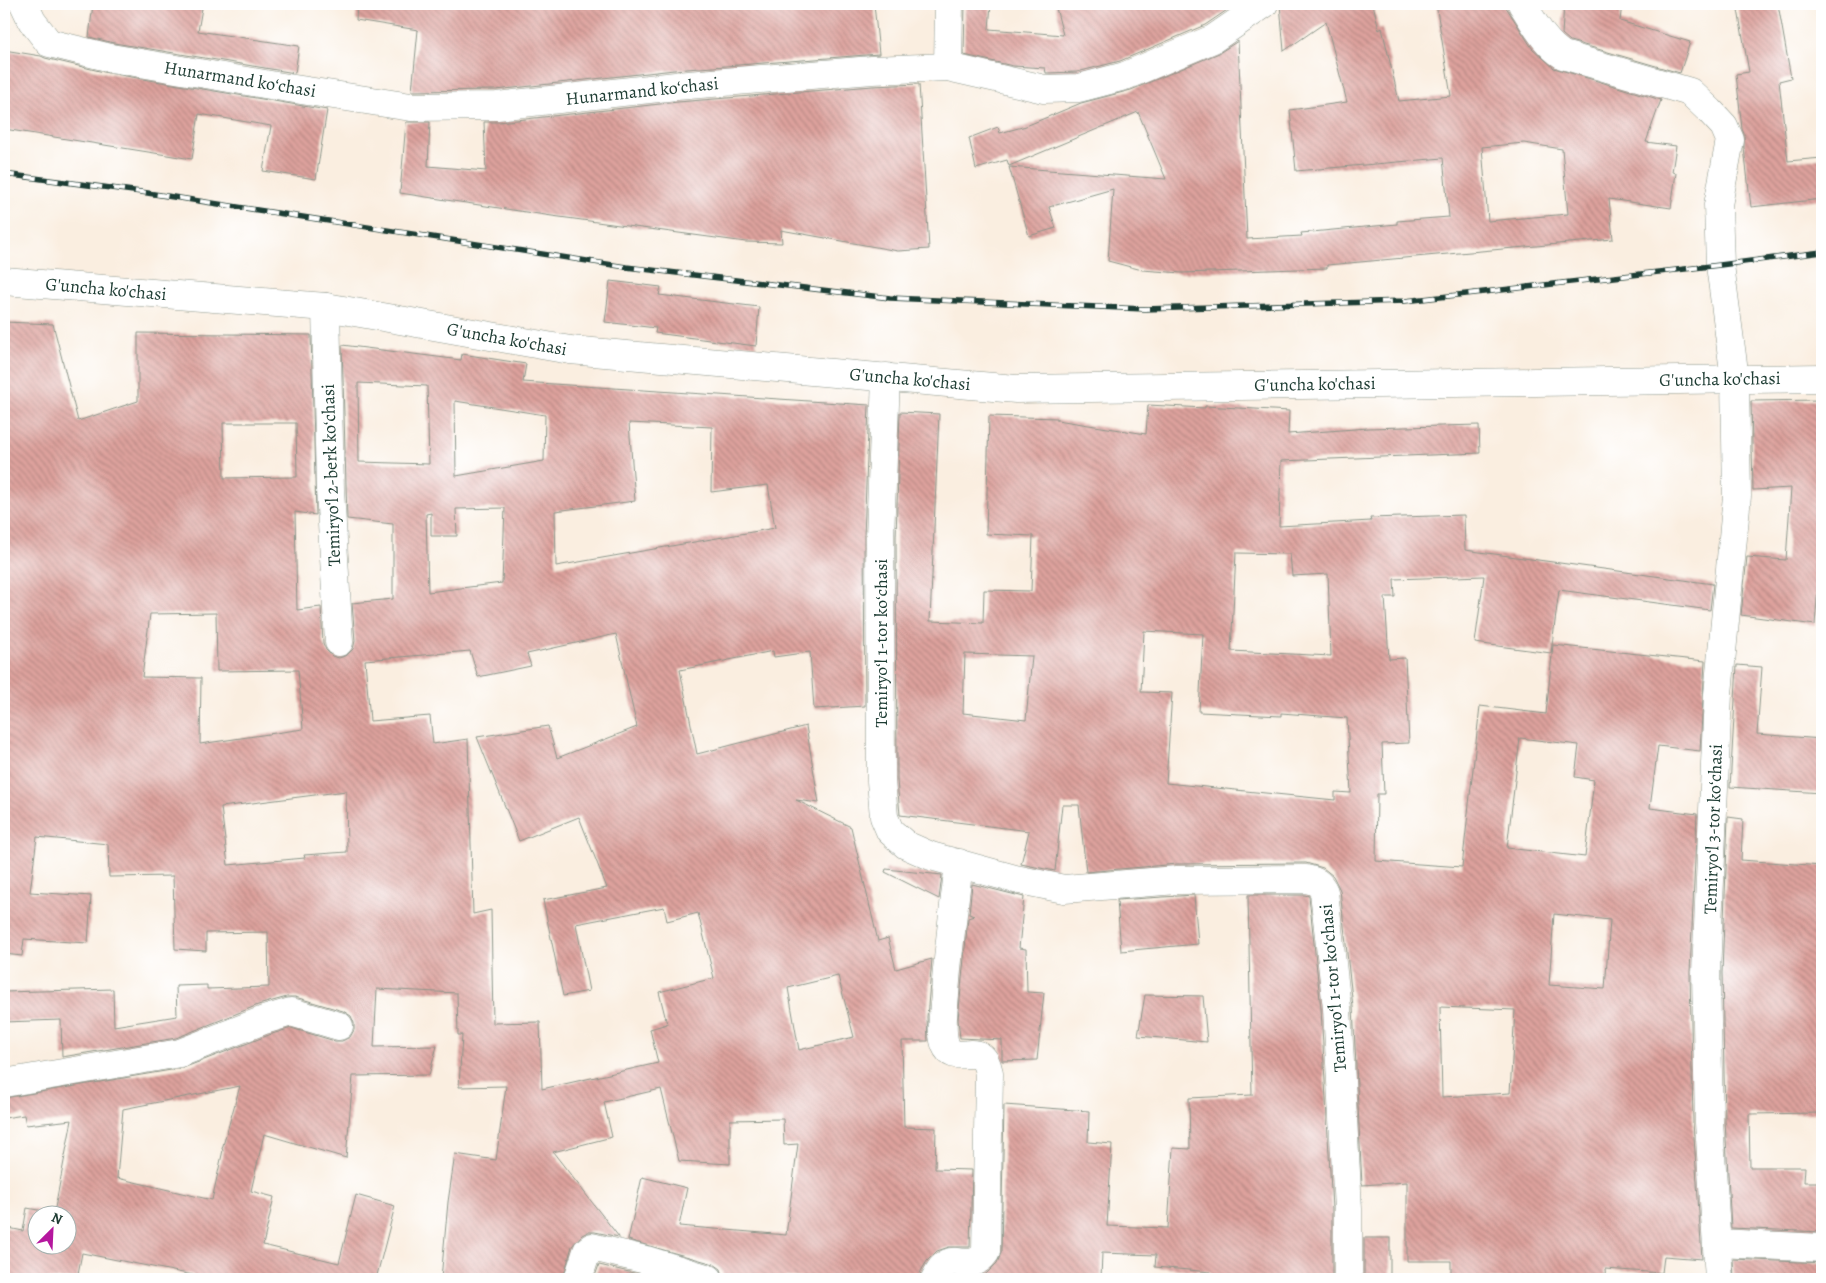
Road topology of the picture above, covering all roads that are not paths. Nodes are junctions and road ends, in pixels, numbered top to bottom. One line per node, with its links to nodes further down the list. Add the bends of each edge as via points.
1 (24, 4): 5 (street, Hunarmand koʻchasi, via 32,21 49,42 57,45 111,58 412,107 498,106 686,86 872,70)
2 (949, 4): 5 (street)
3 (1264, 4): 5 (street, Hunarmand koʻchasi, via 1213,39 1125,76 1079,88 1044,89)
4 (1522, 4): 10 (street, Temiryoʻl 3-tor koʻchasi, via 1555,50 1563,55 1690,92 1724,126 1730,140 1718,205 1720,265)
5 (948, 67)
6 (4, 281): 7 (street, G'uncha ko'chasi)
7 (326, 307): 8 (street, G'uncha ko'chasi, via 570,350); 11 (street, Temiryoʻl 2-berk koʻchasi, via 330,490)
8 (886, 377): 10 (street, G'uncha ko'chasi, via 1016,389); 12 (street, Temiryoʻl 1-tor koʻchasi, via 880,537 884,817 890,831 906,845 930,856)
9 (1822, 378): 10 (street, G'uncha ko'chasi)
10 (1735, 380): 15 (street, Temiryoʻl 3-tor koʻchasi, via 1737,496 1718,694 1706,973 1709,1122)
11 (339, 642)
12 (959, 863): 19 (street, via 942,1027 949,1049 960,1055 977,1054 987,1063 986,1252 970,1263 945,1263); 20 (street, Temiryoʻl 1-tor koʻchasi, via 1064,889 1177,880 1306,879 1321,885 1337,1008 1348,1209)
13 (339, 1026): 14 (street, via 291,1012 180,1053)
14 (4, 1083)
15 (1718, 1243): 16 (street); 21 (street, Temiryoʻl 3-tor koʻchasi)
16 (1822, 1248)
17 (578, 1279): 18 (street, via 587,1251 592,1247)
18 (710, 1279)
19 (934, 1279)
20 (1348, 1279)
21 (1719, 1279)

